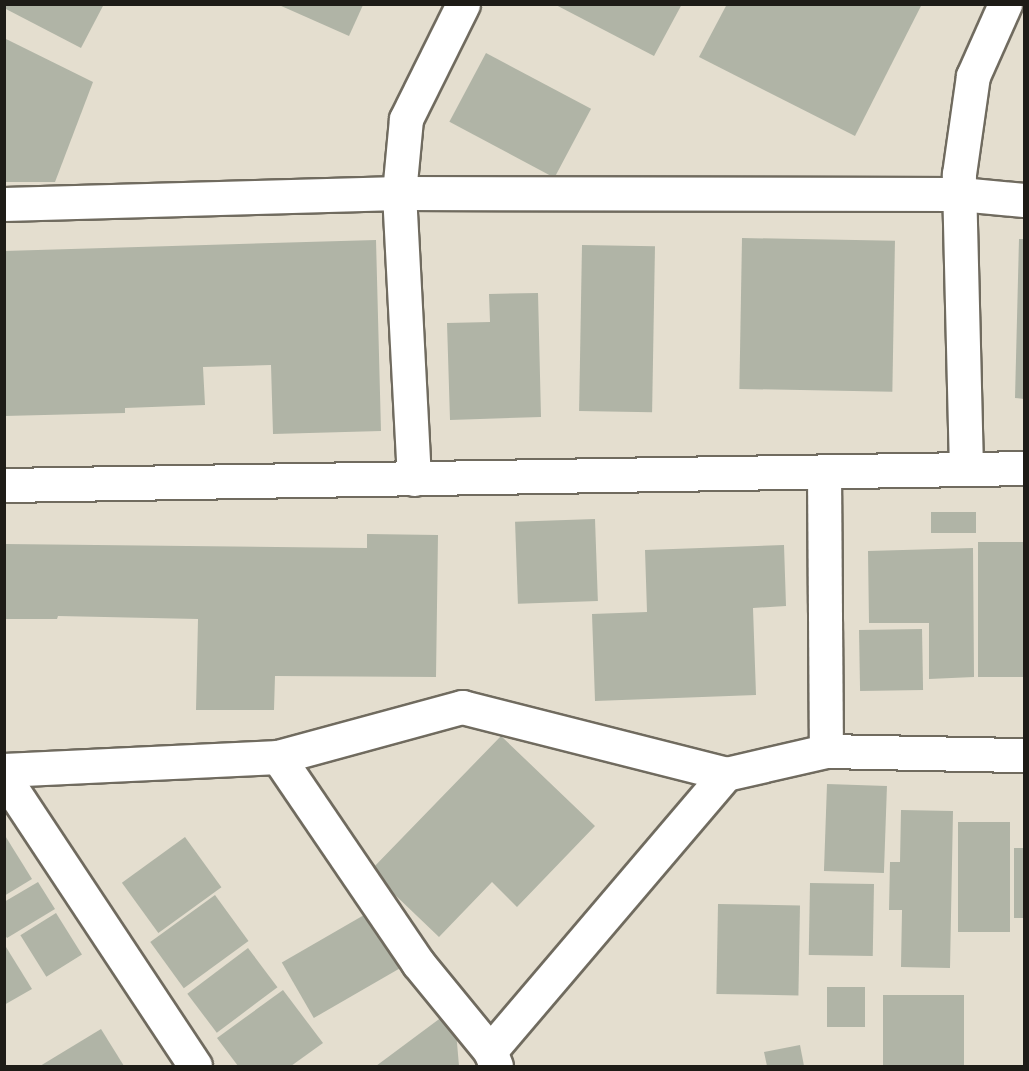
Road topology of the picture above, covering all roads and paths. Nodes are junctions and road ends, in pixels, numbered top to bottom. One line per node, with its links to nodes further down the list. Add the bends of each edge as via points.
1 (463, 4): 3 (street, via 406,119)
2 (1005, 4): 4 (street, via 973,76 959,174)
3 (399, 193): 4 (street); 6 (street); 10 (street)
4 (960, 194): 5 (street); 8 (street)
5 (1024, 200)
6 (4, 204)
7 (1024, 468): 8 (street)
8 (966, 469): 9 (street)
9 (824, 472): 10 (street); 12 (street)
10 (414, 479): 11 (street)
11 (4, 485)
12 (826, 751): 13 (street); 16 (street)
13 (1024, 755)
14 (278, 757): 15 (street); 16 (street, via 462,707); 18 (street, via 418,963)
15 (4, 770)
16 (726, 774): 18 (street)
17 (4, 777): 19 (street)
18 (493, 1059)
19 (195, 1066)

